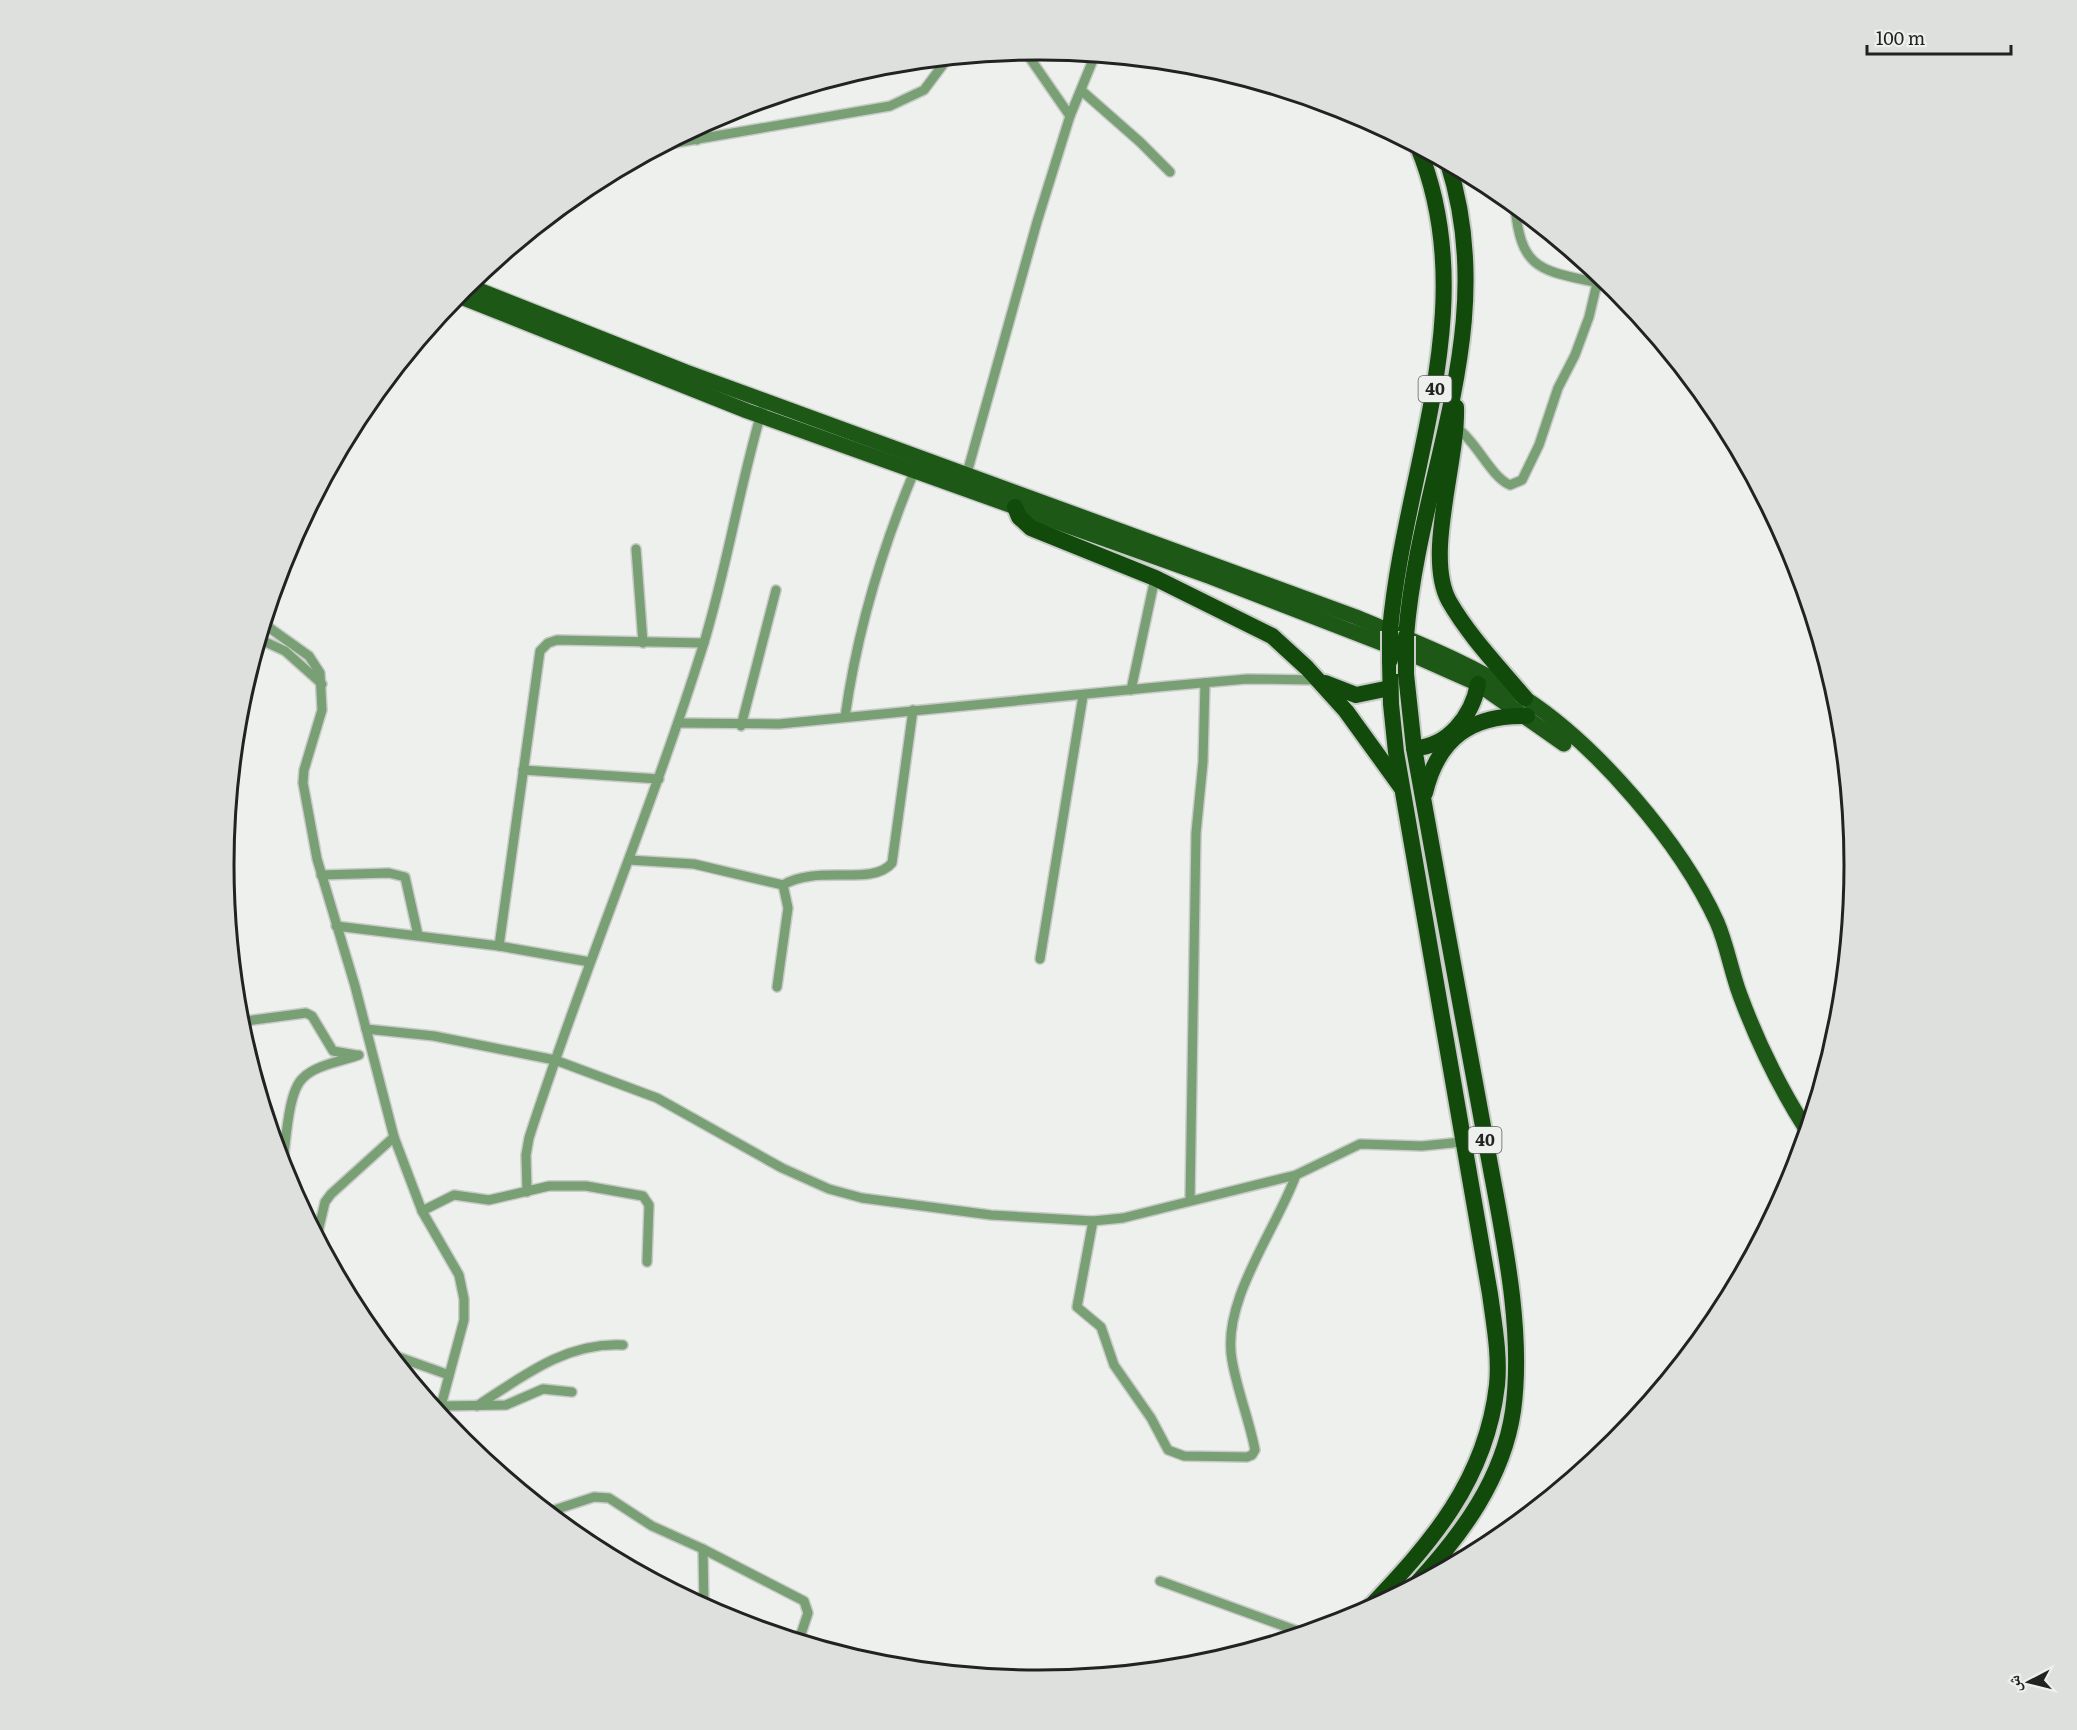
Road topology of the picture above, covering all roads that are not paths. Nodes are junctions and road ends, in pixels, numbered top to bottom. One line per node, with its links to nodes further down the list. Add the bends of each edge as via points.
1 (1032, 60): 5 (street)
2 (1092, 62): 4 (street)
3 (942, 66): 7 (street, via 924,90 890,106)
4 (1082, 91): 5 (street); 10 (street)
5 (1070, 116): 22 (street)
6 (698, 136): 7 (street)
7 (697, 140): 8 (street)
8 (685, 142)
9 (1421, 157): 35 (highway, 40, bridge, via 1439,228 1445,307 1435,387 1398,564 1390,631)
10 (1170, 172)
11 (1450, 174): 17 (highway, 40, via 1462,225 1466,284 1463,343)
12 (1517, 218): 13 (street, via 1522,246 1531,260 1550,271)
13 (1588, 277)
14 (1597, 286): 20 (street, via 1575,356 1558,388 1539,445 1522,480 1510,485 1503,482 1479,448)
15 (476, 289): 18 (main road)
16 (465, 300): 19 (main road)
17 (1455, 385): 20 (highway); 44 (highway, 40, bridge, via 1412,583 1406,636)
18 (765, 400): 19 (street); 22 (main road)
19 (760, 415): 21 (main road); 30 (street)
20 (1457, 428): 38 (highway, via 1440,548 1442,582 1464,624)
21 (914, 472): 23 (main road); 41 (street, via 882,552)
22 (967, 473): 23 (main road)
23 (1017, 501): 25 (highway, via 1018,517 1031,528); 34 (main road); 38 (main road, via 1356,617 1457,659)
24 (636, 549): 29 (street)
25 (1155, 578): 31 (highway, via 1272,636); 36 (street)
26 (776, 590): 43 (street)
27 (270, 628): 33 (street, via 309,656)
28 (265, 642): 33 (street, via 298,660)
29 (643, 643): 30 (street); 45 (street, via 557,640 544,647 536,669)
30 (704, 643): 42 (street)
31 (1317, 680): 32 (street); 35 (highway, via 1356,695); 47 (highway, via 1346,711)
32 (1205, 683): 36 (street); 70 (street, via 1203,771 1196,832)
33 (322, 684): 51 (street, via 322,710 303,783)
34 (1478, 684): 40 (main road); 44 (highway, via 1469,713 1456,728 1431,747)
35 (1390, 688): 47 (highway, 40)
36 (1131, 690): 37 (street)
37 (1083, 696): 39 (street); 56 (street)
38 (1525, 698): 49 (main road, via 1586,749)
39 (913, 710): 41 (street); 52 (street, via 892,863 884,871 869,875 815,874)
40 (1527, 716): 48 (highway, via 1492,717 1476,722 1460,734 1432,768); 49 (main road)
41 (845, 717): 43 (street)
42 (678, 723): 43 (street); 46 (street)
43 (741, 726)
44 (1414, 748): 48 (highway, 40)
45 (524, 770): 46 (street); 55 (street)
46 (659, 779): 50 (street)
47 (1403, 790): 66 (highway, 40)
48 (1423, 800): 74 (highway, 40)
49 (1639, 811): 64 (main road, via 1694,877 1717,923 1727,960 1764,1049)
50 (629, 860): 52 (street, via 694,864); 57 (street)
51 (321, 875): 53 (street); 54 (street, via 389,873 405,877)
52 (783, 885): 58 (street, via 788,908)
53 (336, 926): 54 (street); 60 (street)
54 (418, 935): 55 (street)
55 (499, 946): 57 (street)
56 (1040, 959)
57 (590, 962): 63 (street)
58 (777, 987)
59 (249, 1021): 62 (street, via 306,1013 312,1016 333,1051)
60 (366, 1029): 61 (street); 63 (street, via 434,1036)
61 (370, 1053): 62 (street); 65 (street)
62 (359, 1055): 67 (street, via 310,1073 298,1083)
63 (555, 1060): 69 (street, via 529,1138); 72 (street, via 657,1098 782,1168 835,1191 971,1212)
64 (1802, 1121)
65 (394, 1137): 71 (street); 73 (street, via 331,1194)
66 (1462, 1142): 68 (street, via 1422,1146 1359,1144); 75 (highway, 40)
67 (285, 1147)
68 (1296, 1176): 70 (street); 72 (street, via 1246,1280 1235,1317 1232,1359 1255,1449 1252,1455 1184,1456 1164,1445 1151,1418 1114,1365 1101,1327 1077,1307)
69 (526, 1192): 71 (street, via 489,1200 454,1195); 76 (street, via 578,1185 643,1196 649,1205)
70 (1190, 1200): 72 (street, via 1134,1216)
71 (422, 1211): 79 (street, via 453,1261 462,1287 464,1320)
72 (1093, 1221)
73 (320, 1226)
74 (1503, 1240): 75 (highway); 86 (highway, 40, via 1516,1344 1512,1413 1506,1442 1481,1501)
75 (1481, 1242): 88 (highway, 40, via 1498,1350 1497,1384 1486,1437 1466,1488 1448,1517)
76 (647, 1262)
77 (623, 1345): 82 (street, via 572,1351 530,1371)
78 (403, 1359): 79 (street)
79 (449, 1375): 81 (street)
80 (572, 1392): 82 (street, via 543,1389 506,1405)
81 (441, 1405)
82 (477, 1406): 83 (street)
83 (446, 1409)
84 (557, 1510): 85 (street, via 594,1497 609,1498 652,1526)
85 (703, 1549): 89 (street); 91 (street, via 804,1601 808,1613)
86 (1432, 1567)
87 (1160, 1581): 90 (street)
88 (1382, 1593)
89 (704, 1597)
90 (1291, 1629)
91 (801, 1634)

